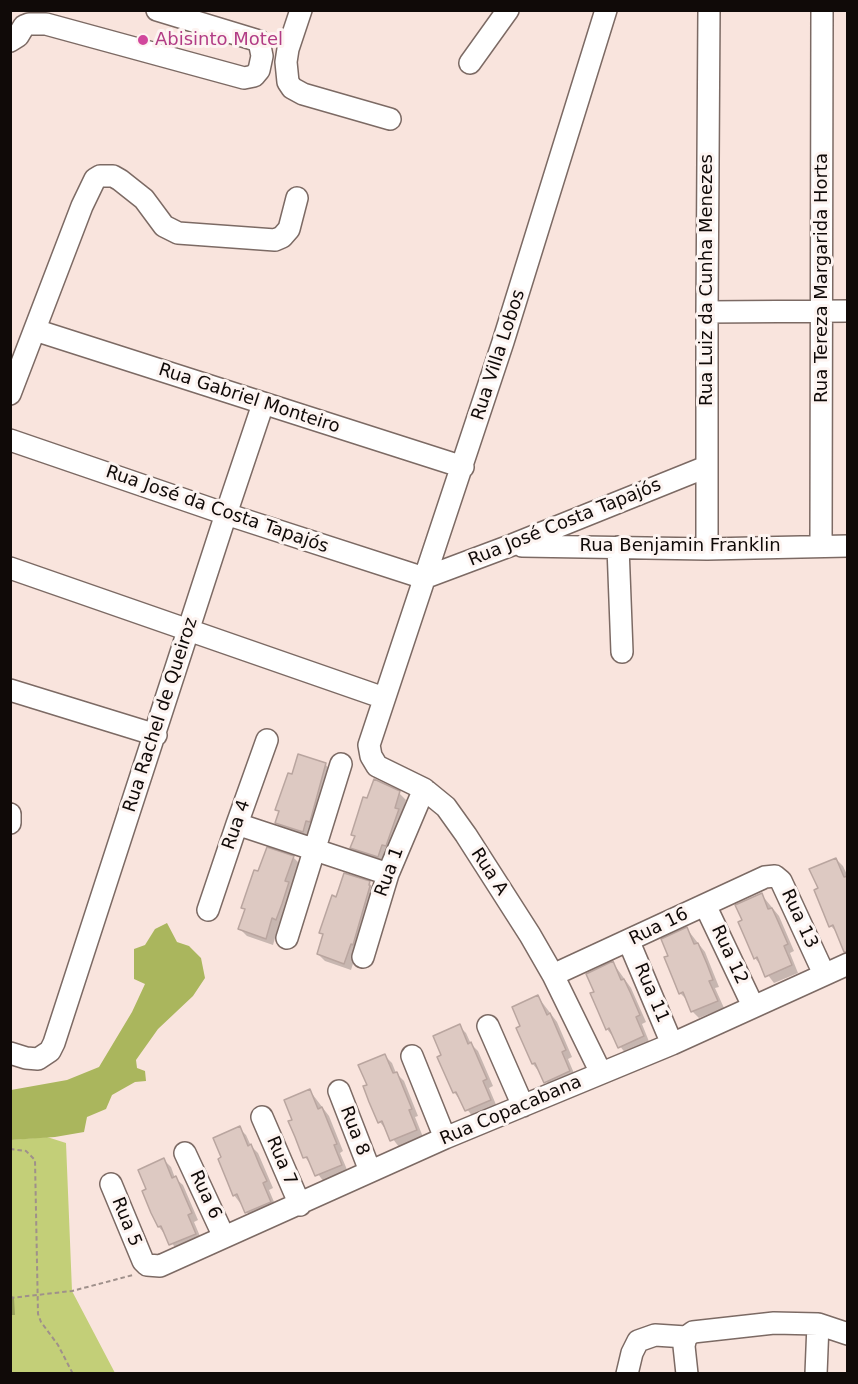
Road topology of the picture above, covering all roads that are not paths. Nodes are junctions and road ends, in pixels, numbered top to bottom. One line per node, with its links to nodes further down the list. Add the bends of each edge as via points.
1 (157, 10): 7 (street, via 259,41 259,70 244,78 46,24 24,26)
2 (301, 10): 9 (street, via 286,62 292,88)
3 (507, 10): 8 (street)
4 (606, 10): 18 (street, Rua Villa Lobos)
5 (709, 10): 13 (street, Rua Luiz da Cunha Menezes)
6 (822, 10): 11 (street, Rua Tereza Margarida Horta)
7 (10, 41)
8 (470, 63)
9 (390, 119)
10 (297, 198): 14 (street, via 289,229 275,240 178,233 164,226 144,199 120,180 100,176 82,206)
11 (823, 310): 12 (street); 13 (street); 22 (street, Rua Tereza Margarida Horta)
12 (848, 310)
13 (706, 312): 19 (street, Rua Luiz da Cunha Menezes)
14 (34, 330): 15 (street); 16 (street, Rua Gabriel Monteiro)
15 (10, 394)
16 (263, 404): 18 (street, Rua Gabriel Monteiro); 20 (street, Rua Rachel de Queiroz)
17 (10, 440): 20 (street, Rua José da Costa Tapajós)
18 (463, 467): 27 (street, Rua Villa Lobos)
19 (706, 467): 21 (street, Rua José Costa Tapajós); 25 (street, Rua Luiz da Cunha Menezes)
20 (226, 514): 27 (street, Rua José da Costa Tapajós); 28 (street, Rua Rachel de Queiroz)
21 (512, 545): 24 (street, Rua Benjamin Franklin); 27 (street, Rua José Costa Tapajós)
22 (821, 545): 23 (street, Rua Benjamin Franklin); 25 (street, Rua Benjamin Franklin)
23 (848, 546)
24 (618, 547): 25 (street, Rua Benjamin Franklin); 29 (street)
25 (707, 549)
26 (10, 568): 28 (street)
27 (424, 578): 31 (street, Rua Villa Lobos)
28 (188, 629): 31 (street); 32 (street, Rua Rachel de Queiroz)
29 (621, 652)
30 (10, 690): 32 (street)
31 (384, 698): 35 (street, Rua A, via 370,739 371,756 377,766)
32 (156, 735): 53 (street, Rua Rachel de Queiroz, via 50,1051 38,1059)
33 (267, 740): 38 (street, Rua 4)
34 (341, 764): 39 (street)
35 (424, 789): 40 (street, Rua 1); 49 (street, Rua A, via 446,807 466,835)
36 (10, 814): 37 (street)
37 (10, 823)
38 (237, 824): 39 (street); 43 (street, Rua 4)
39 (315, 850): 40 (street); 44 (street)
40 (388, 874): 46 (street, Rua 1)
41 (765, 878): 42 (street, Rua 16); 48 (street, Rua 13, via 775,876 781,881)
42 (705, 905): 45 (street, Rua 16); 50 (street, Rua 12)
43 (208, 910)
44 (287, 938)
45 (629, 942): 49 (street, Rua 16); 52 (street, Rua 11)
46 (363, 957)
47 (848, 964): 48 (street, Rua Copacabana)
48 (824, 974): 50 (street, Rua Copacabana)
49 (553, 975): 55 (street, Rua A)
50 (753, 1006): 52 (street, Rua Copacabana)
51 (488, 1026): 57 (street)
52 (672, 1044): 55 (street, Rua Copacabana)
53 (10, 1053)
54 (412, 1056): 59 (street)
55 (601, 1073): 57 (street, Rua Copacabana)
56 (339, 1090): 61 (street, Rua 8)
57 (523, 1106): 59 (street, Rua Copacabana)
58 (262, 1117): 63 (street, Rua 7)
59 (445, 1138): 61 (street, Rua Copacabana)
60 (185, 1153): 64 (street, Rua 6)
61 (370, 1171): 63 (street, Rua Copacabana)
62 (111, 1184): 65 (street, Rua 5, via 147,1265 160,1266)
63 (300, 1205): 64 (street, Rua Copacabana)
64 (225, 1237): 65 (street, Rua Copacabana)
65 (175, 1260)
66 (819, 1324): 67 (street); 68 (street, via 774,1323 693,1332); 71 (street)
67 (848, 1334)
68 (686, 1337): 69 (street, via 654,1335 638,1341); 70 (street)
69 (627, 1374)
70 (687, 1374)
71 (816, 1374)

